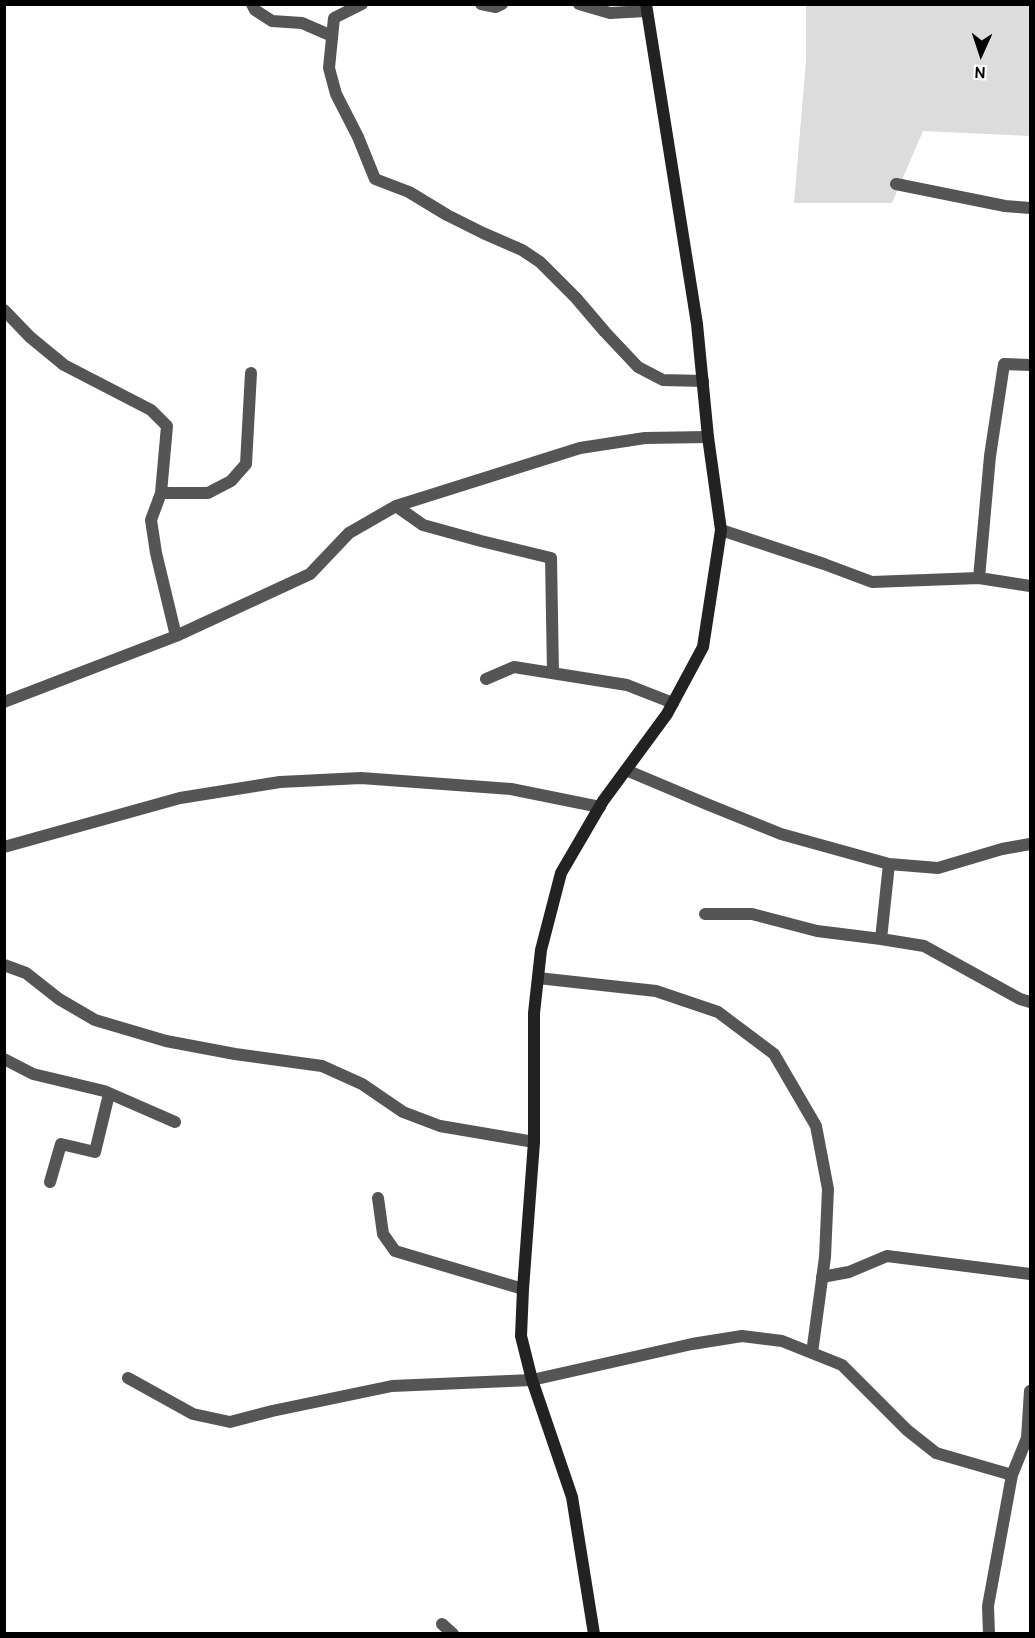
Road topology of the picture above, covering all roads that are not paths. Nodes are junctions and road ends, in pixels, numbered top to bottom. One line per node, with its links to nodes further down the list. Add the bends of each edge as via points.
1 (252, 4): 7 (street, via 272,21 302,23)
2 (362, 4): 7 (street, via 334,18)
3 (481, 4): 4 (street)
4 (502, 4)
5 (579, 4): 6 (street, via 610,13)
6 (646, 8): 13 (street)
7 (332, 36): 13 (street, via 329,68 336,94 375,179 409,192 540,262 638,367 663,380)
8 (896, 184): 9 (street)
9 (1030, 208)
10 (4, 310): 15 (street, via 64,365 151,410 167,426)
11 (1030, 365): 18 (street, via 1004,364 990,456)
12 (251, 373): 15 (street, via 246,464 231,481 208,493)
13 (703, 381): 14 (street)
14 (708, 437): 16 (street, via 645,438 580,448); 17 (street)
15 (161, 493): 20 (street, via 151,520)
16 (396, 506): 20 (street, via 349,533 310,574); 21 (street, via 423,525 551,558)
17 (721, 530): 18 (street, via 872,582); 24 (street, via 703,647)
18 (979, 578): 19 (street)
19 (1030, 586)
20 (176, 636): 23 (street)
21 (553, 673): 22 (street, via 514,667); 24 (street, via 627,685)
22 (486, 679)
23 (4, 702)
24 (673, 703): 25 (street)
25 (626, 770): 26 (street); 29 (street, via 781,834)
26 (600, 807): 28 (street, via 511,789 361,777 280,782 180,798); 33 (street, via 561,873 541,950)
27 (1030, 844): 29 (street, via 938,868)
28 (4, 847)
29 (889, 864): 31 (street)
30 (705, 914): 31 (street, via 752,914 817,931)
31 (880, 939): 34 (street, via 924,946)
32 (4, 965): 38 (street, via 26,973 95,1020 166,1041 322,1066 362,1084 403,1112 440,1126)
33 (538, 978): 38 (street, via 534,1013); 42 (street, via 656,991 718,1012 774,1054 816,1126 828,1189)
34 (1030, 1002)
35 (4, 1059): 36 (street, via 33,1074)
36 (109, 1094): 37 (street); 39 (street, via 95,1152 61,1144)
37 (175, 1122)
38 (534, 1142): 43 (street)
39 (50, 1182)
40 (378, 1198): 43 (street, via 383,1234 395,1251)
41 (1030, 1274): 42 (street, via 887,1256 849,1272)
42 (822, 1277): 44 (street)
43 (523, 1289): 46 (street, via 521,1336)
44 (812, 1353): 46 (street, via 782,1341 742,1336); 49 (street, via 842,1365 907,1430 936,1453)
45 (128, 1378): 46 (street, via 193,1414 230,1422 392,1386)
46 (532, 1380): 52 (street, via 572,1497)
47 (1030, 1391): 48 (street)
48 (1029, 1438): 49 (street)
49 (1012, 1475): 53 (street, via 988,1606)
50 (442, 1624): 51 (street)
51 (453, 1634)
52 (594, 1634)
53 (989, 1634)

